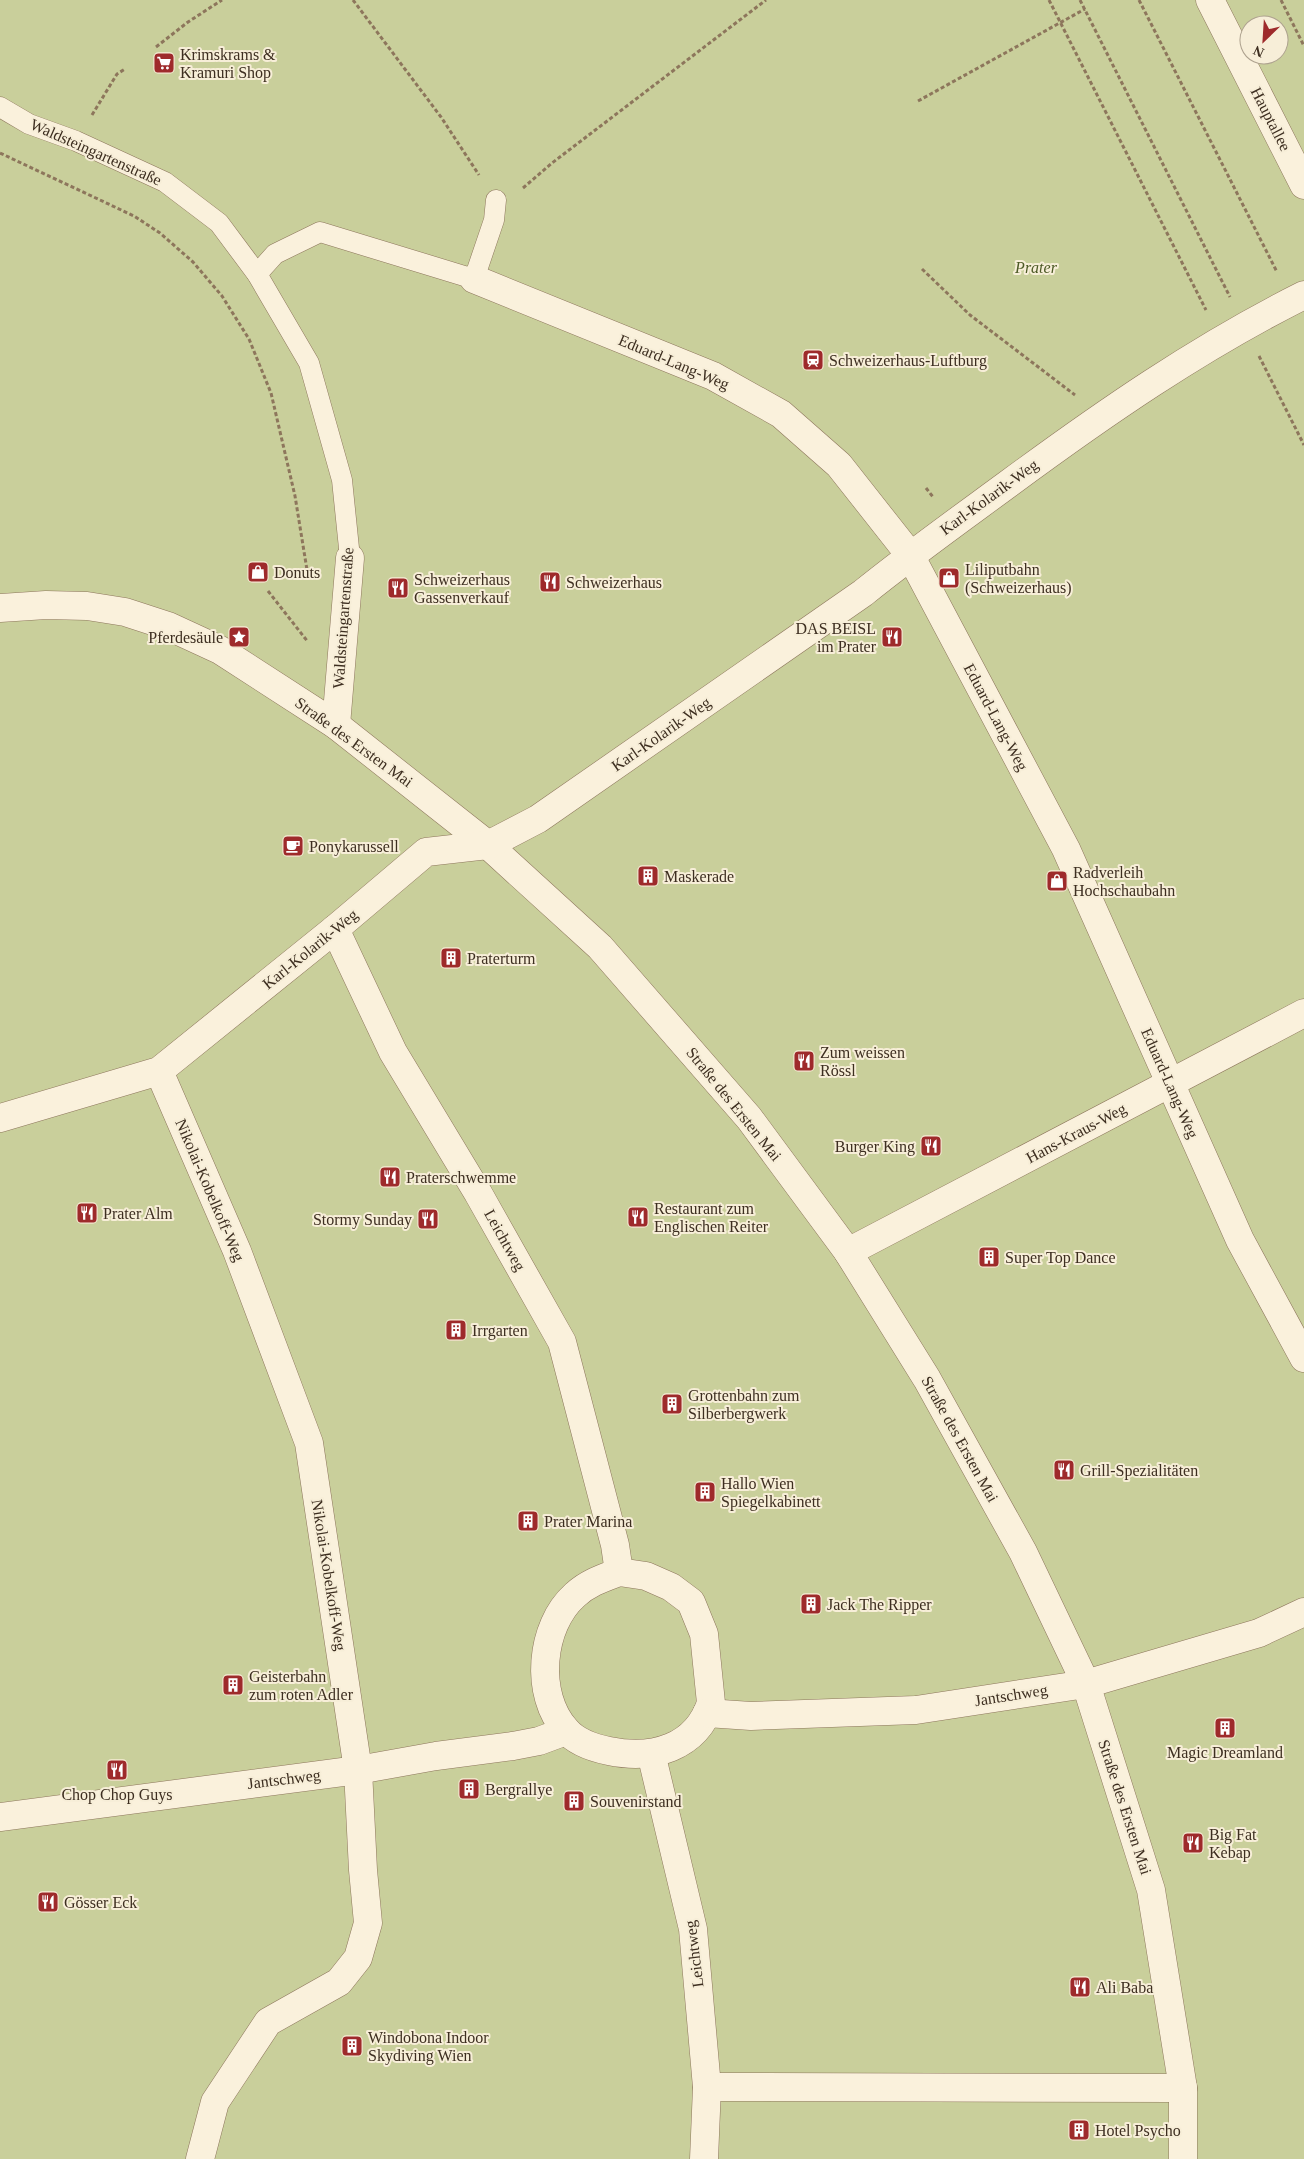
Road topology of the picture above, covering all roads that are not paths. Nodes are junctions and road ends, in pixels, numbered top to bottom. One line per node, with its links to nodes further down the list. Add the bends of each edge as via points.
1 (1210, 0): 3 (street, Hauptallee)
2 (0, 106): 5 (lane, Waldsteingartenstraße, via 29,124 76,141 165,182 219,223)
3 (1304, 185)
4 (496, 200): 6 (lane, via 494,220)
5 (257, 274): 6 (lane, Eduard-Lang-Weg, via 275,254 320,232); 9 (lane, Waldsteingartenstraße, via 309,363 342,480)
6 (474, 279): 8 (street, Eduard-Lang-Weg, via 713,376 781,414 838,464)
7 (1298, 298): 8 (street, Karl-Kolarik-Weg, via 1221,339 1101,415)
8 (910, 555): 12 (street, Karl-Kolarik-Weg, via 863,593 538,819); 16 (street, Eduard-Lang-Weg, via 1066,849)
9 (349, 566): 11 (street, Waldsteingartenstraße)
10 (0, 608): 11 (street, Straße des Ersten Mai, via 79,606 125,612 168,626 220,650)
11 (336, 725): 12 (street, Straße des Ersten Mai)
12 (488, 845): 13 (street, Karl-Kolarik-Weg, via 426,852); 18 (street, Straße des Ersten Mai, via 600,946 749,1118)
13 (335, 929): 15 (street, Karl-Kolarik-Weg); 20 (street, Leichtweg, via 393,1052 562,1342 615,1545)
14 (1304, 1013): 16 (street, Hans-Kraus-Weg)
15 (160, 1071): 17 (street, Karl-Kolarik-Weg); 26 (street, Nikolai-Kobelkoff-Weg, via 236,1251 309,1443)
16 (1169, 1084): 18 (street, Hans-Kraus-Weg); 19 (street, Eduard-Lang-Weg, via 1240,1240)
17 (0, 1118)
18 (848, 1252): 22 (street, Straße des Ersten Mai, via 927,1379 1023,1552)
19 (1304, 1358)
20 (618, 1572): 23 (street, via 646,1576 671,1587 691,1602 704,1634 711,1703); 24 (street, via 595,1580 574,1595 549,1640 545,1657 546,1687 552,1710)
21 (1304, 1612): 22 (street, Jantschweg, via 1259,1633)
22 (1086, 1684): 23 (street, Jantschweg, via 916,1710 751,1716); 29 (street, Straße des Ersten Mai, via 1151,1890)
23 (707, 1713): 25 (street, via 700,1727 679,1744)
24 (566, 1730): 25 (street, via 581,1742 596,1748 626,1754); 26 (street, Jantschweg, via 539,1741 513,1746)
25 (651, 1753): 28 (street, Leichtweg, via 693,1929)
26 (358, 1770): 27 (street, Jantschweg); 30 (street, Nikolai-Kobelkoff-Weg, via 368,1923 358,1958 339,1982 268,2022 215,2102)
27 (0, 1817)
28 (707, 2087): 29 (street); 31 (street, Leichtweg)
29 (1182, 2088): 32 (street, Straße des Ersten Mai)
30 (200, 2159)
31 (704, 2159)
32 (1183, 2159)

